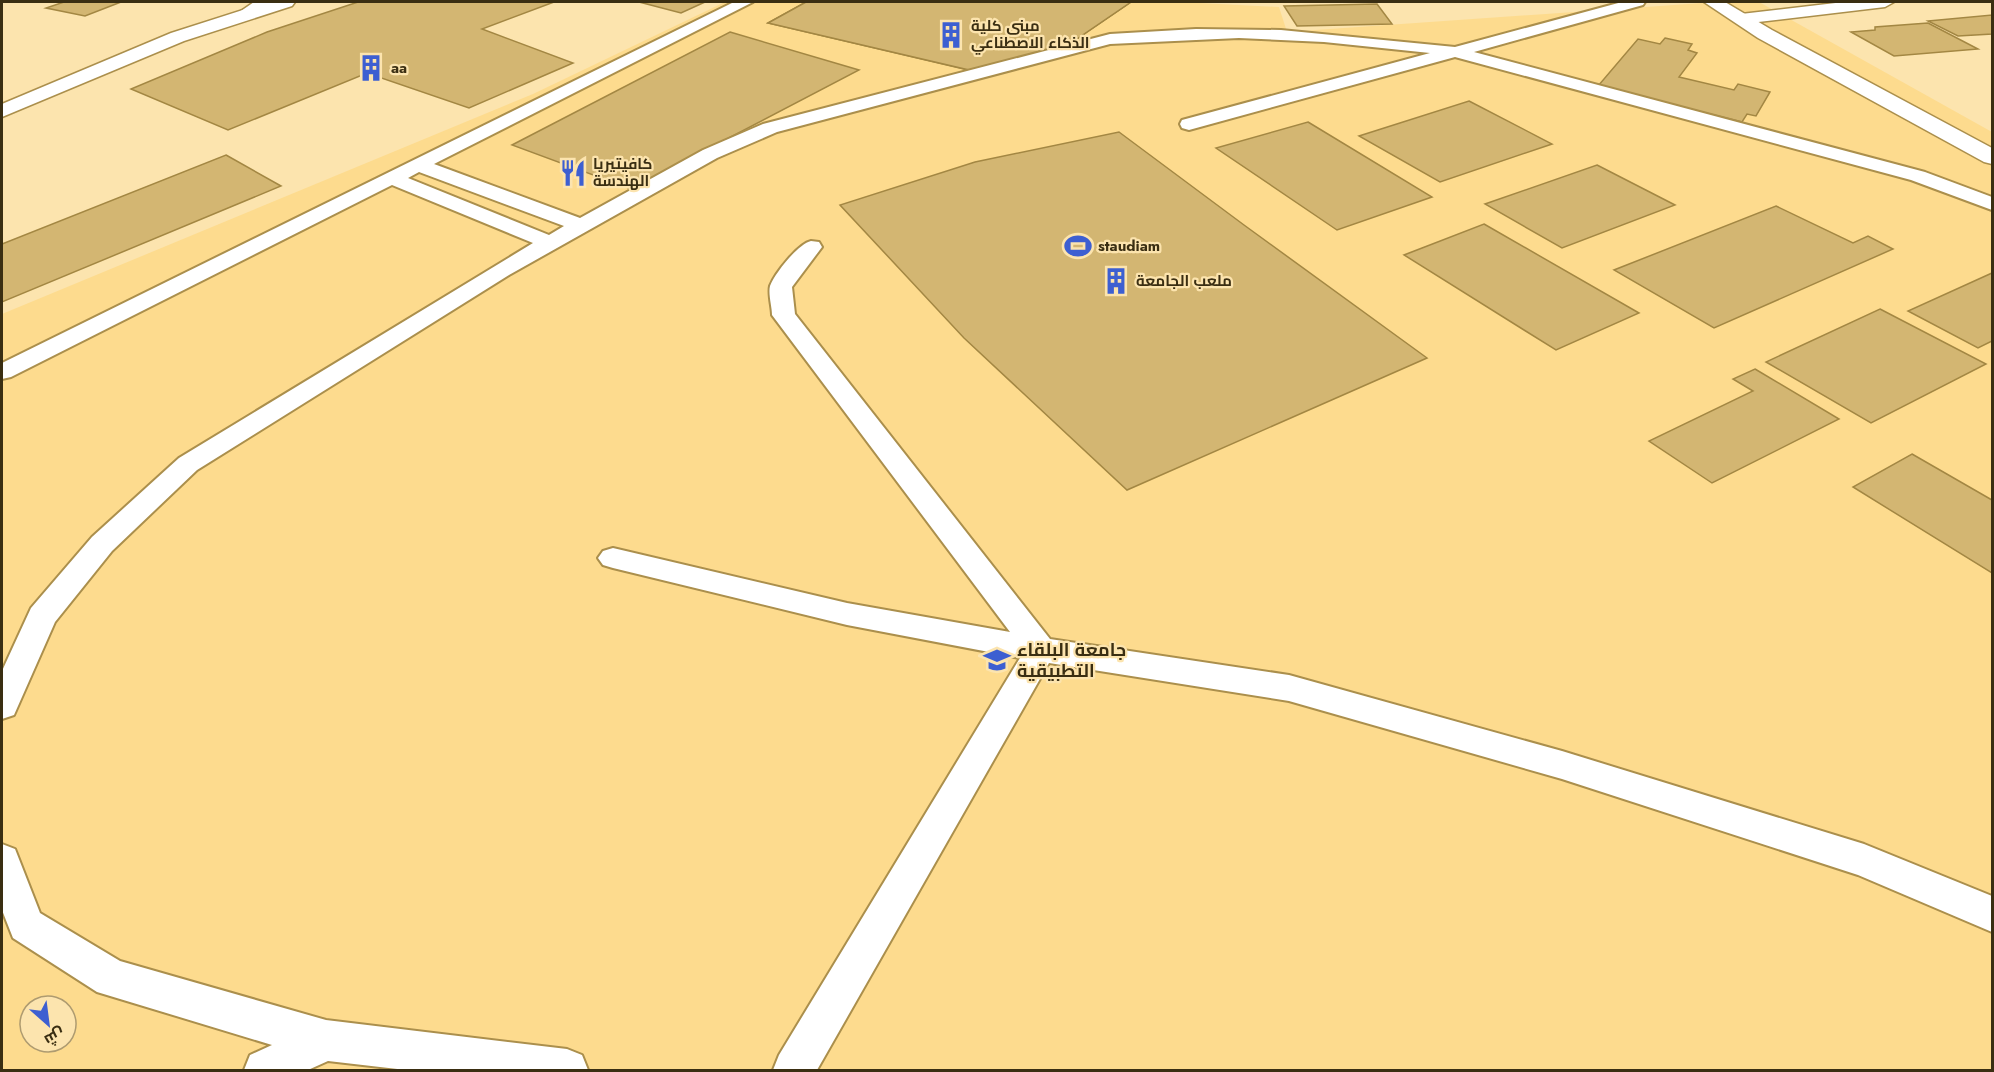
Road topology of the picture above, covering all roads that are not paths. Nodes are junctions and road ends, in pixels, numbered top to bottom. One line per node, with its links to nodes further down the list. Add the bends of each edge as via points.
1 (286, 2): 6 (street)
2 (745, 2): 12 (lane)
3 (1638, 2): 8 (lane)
4 (1713, 2): 7 (street)
5 (1885, 2): 7 (street)
6 (258, 6): 9 (street)
7 (1741, 19): 11 (street)
8 (1452, 51): 10 (lane); 14 (lane, via 1907,173); 15 (lane, via 1300,35 1149,35 1110,39 770,128 710,154)
9 (2, 111)
10 (1189, 124)
11 (1992, 157)
12 (416, 164): 13 (lane); 15 (lane)
13 (389, 177): 16 (lane); 18 (lane)
14 (1992, 204)
15 (580, 225): 16 (lane)
16 (551, 243): 21 (lane, via 430,313 188,464 102,544 42,616)
17 (812, 247): 20 (lane, via 781,287 784,315)
18 (2, 372)
19 (613, 558): 20 (lane, via 847,614)
20 (1041, 650): 23 (lane, via 1289,688 1562,765 1864,861); 27 (lane)
21 (2, 706)
22 (2, 861): 24 (lane, via 26,925 111,978)
23 (1992, 914)
24 (326, 1041): 25 (lane); 26 (lane)
25 (265, 1071)
26 (567, 1071)
27 (794, 1071)

